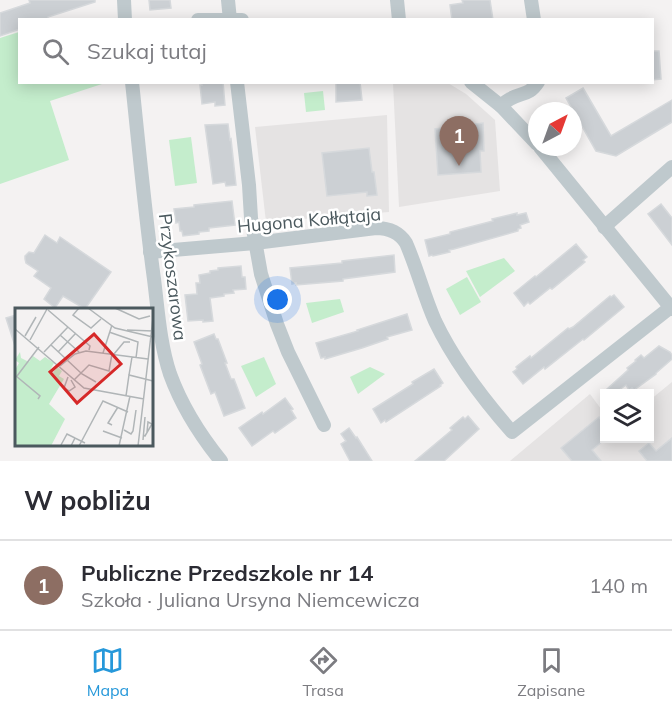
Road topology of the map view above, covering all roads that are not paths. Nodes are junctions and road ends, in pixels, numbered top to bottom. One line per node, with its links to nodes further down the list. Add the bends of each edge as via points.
1 (124, 0): 5 (street)
2 (228, 0): 6 (street)
3 (397, 0): 7 (street)
4 (531, 0): 8 (street)
5 (125, 18)
6 (230, 18)
7 (399, 18)
8 (534, 18)
9 (132, 84): 19 (street, Przykoszarowa)
10 (237, 84): 18 (street)
11 (474, 84): 13 (street)
12 (537, 84): 13 (street, via 528,93)
13 (501, 106): 14 (street)
14 (528, 134)
15 (547, 156): 17 (street)
16 (672, 167): 17 (street)
17 (603, 227): 20 (street)
18 (255, 243): 19 (street, Hugona Kołłątaja); 20 (street, Hugona Kołłątaja, via 376,228 400,235 442,334 469,377 512,432); 21 (street, via 277,324)
19 (150, 252): 22 (street, Przykoszarowa, via 170,372 189,416)
20 (671, 308)
21 (324, 425)
22 (221, 461)

